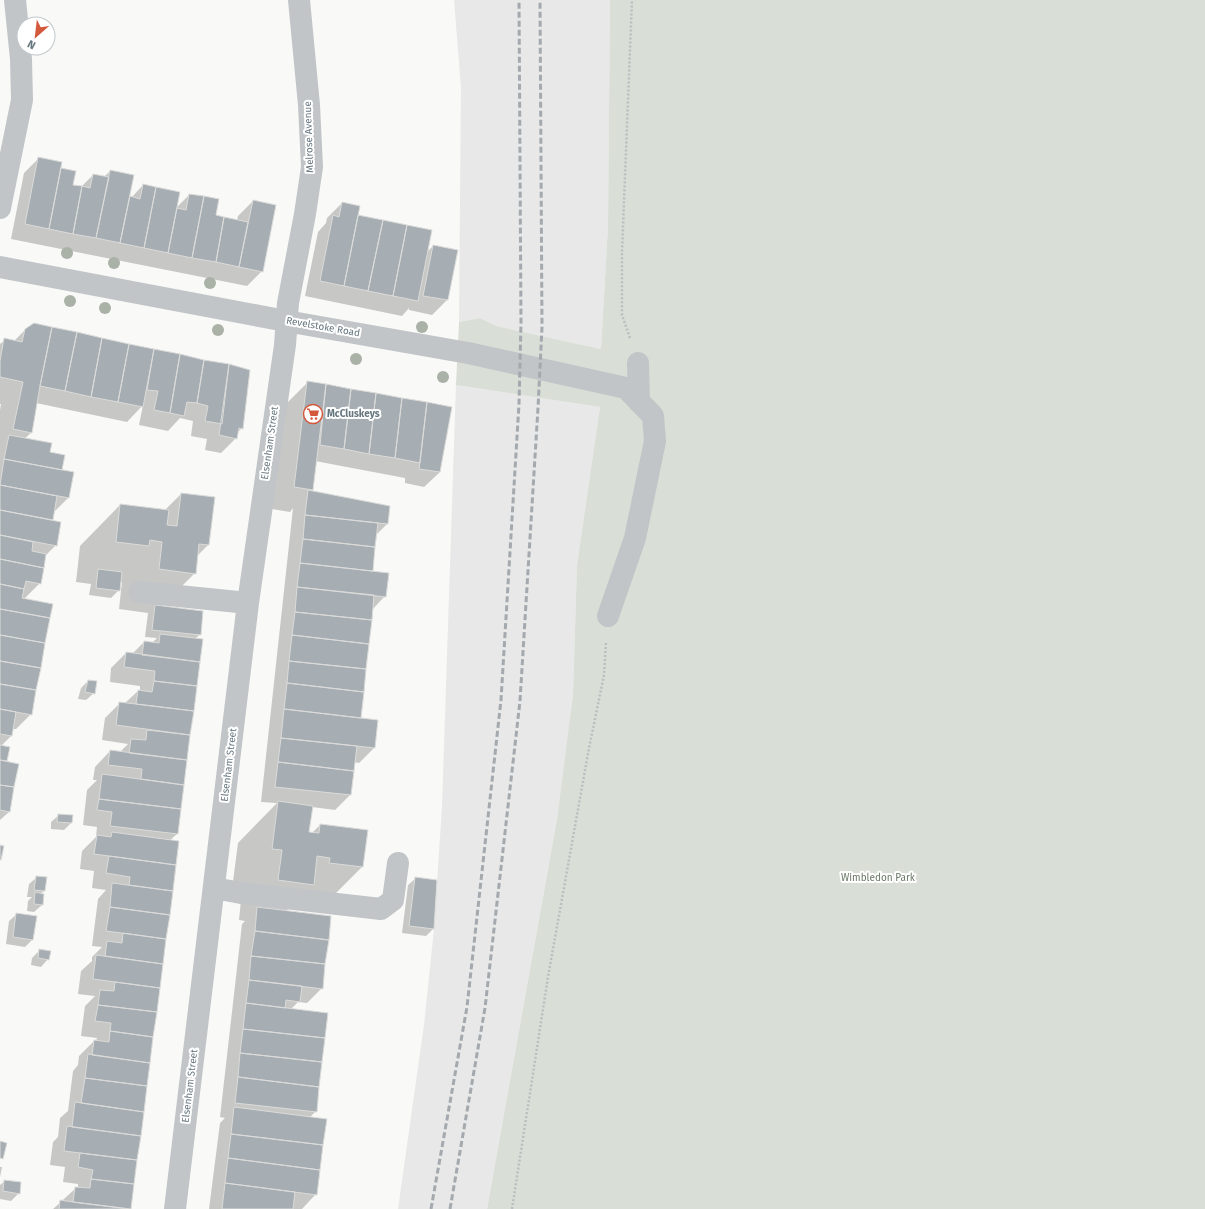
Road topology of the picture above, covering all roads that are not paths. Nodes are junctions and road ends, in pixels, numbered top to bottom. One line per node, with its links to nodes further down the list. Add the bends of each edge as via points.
1 (15, 0): 3 (street, via 22,100)
2 (299, 0): 5 (street, Melrose Avenue, via 312,167)
3 (0, 208)
4 (0, 266): 5 (street, Revelstoke Road)
5 (286, 321): 7 (street, Revelstoke Road, via 468,353 566,374 626,388); 9 (street, Elsenham Street, via 285,345)
6 (638, 364): 7 (street)
7 (639, 402): 10 (street, Revelstoke Road, via 653,416 655,441 635,538)
8 (138, 592): 9 (street)
9 (248, 603): 12 (street, Elsenham Street)
10 (608, 616)
11 (398, 863): 12 (street, via 393,900 381,909)
12 (214, 888): 13 (street, Elsenham Street)
13 (175, 1209)

